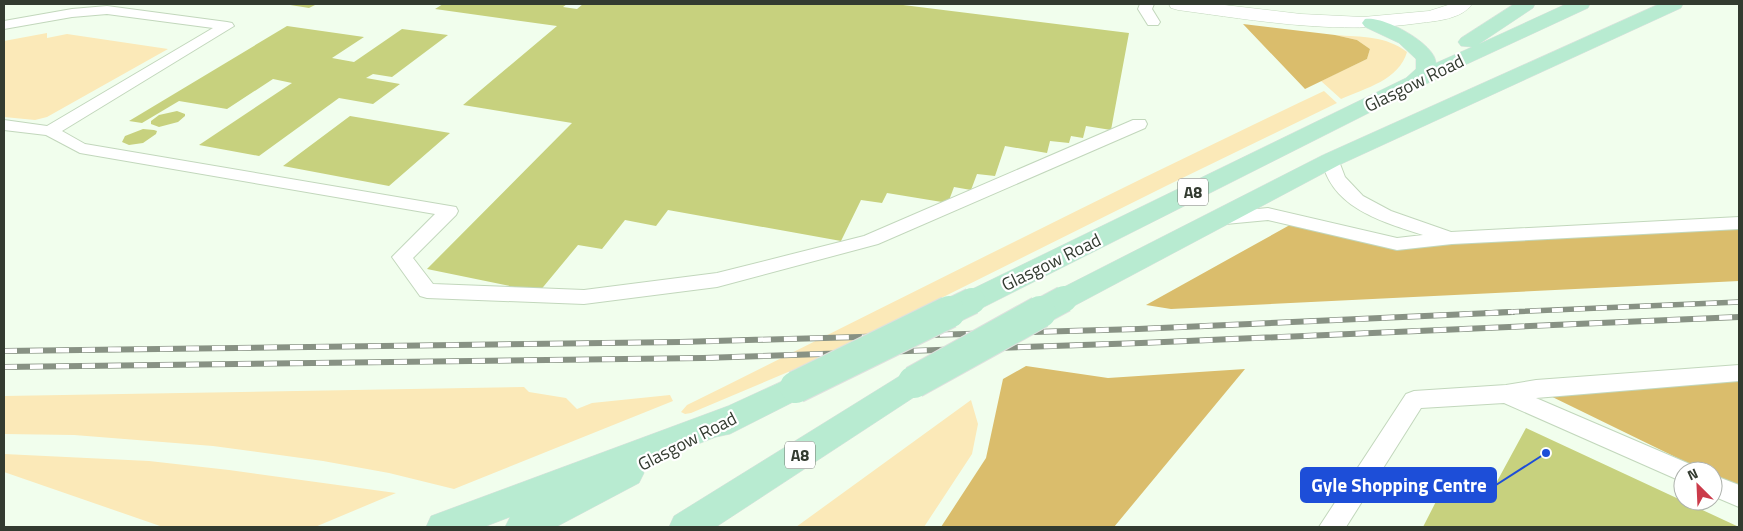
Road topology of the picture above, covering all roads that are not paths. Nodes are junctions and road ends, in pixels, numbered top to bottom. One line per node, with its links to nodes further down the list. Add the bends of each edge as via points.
1 (1147, 4): 7 (lane, via 1145,9)
2 (1178, 4): 9 (street)
3 (1463, 4): 9 (street, via 1446,13)
4 (1526, 4): 10 (main road, via 1468,40)
5 (1582, 4): 10 (main road, Glasgow Road / A8)
6 (1674, 4): 15 (main road, Glasgow Road / A8)
7 (1153, 22)
8 (4, 24): 14 (lane, via 106,10 227,26)
9 (1372, 24): 11 (main road, via 1406,39 1426,58 1426,70)
10 (1464, 58): 11 (main road, Glasgow Road / A8)
11 (1414, 82): 21 (main road, Glasgow Road / A8, bridge)
12 (1139, 124): 14 (lane, via 871,240 716,280 584,296 427,291 402,257 449,210 80,148)
13 (4, 125): 14 (lane)
14 (50, 131)
15 (1331, 160): 16 (main road, Glasgow Road / A8); 18 (lane, via 1336,178 1349,194 1367,207)
16 (1215, 219): 18 (lane, via 1268,214 1397,244); 27 (main road, Glasgow Road / A8, bridge, via 914,382)
17 (1739, 223): 18 (lane)
18 (1452, 238)
19 (1739, 373): 20 (lane)
20 (1506, 394): 22 (lane); 28 (lane, via 1414,400)
21 (735, 416): 25 (main road); 26 (main road, Glasgow Road / A8)
22 (1673, 468)
23 (1723, 489): 24 (lane)
24 (1739, 496)
25 (444, 527)
26 (523, 527)
27 (687, 527)
28 (1332, 527)

